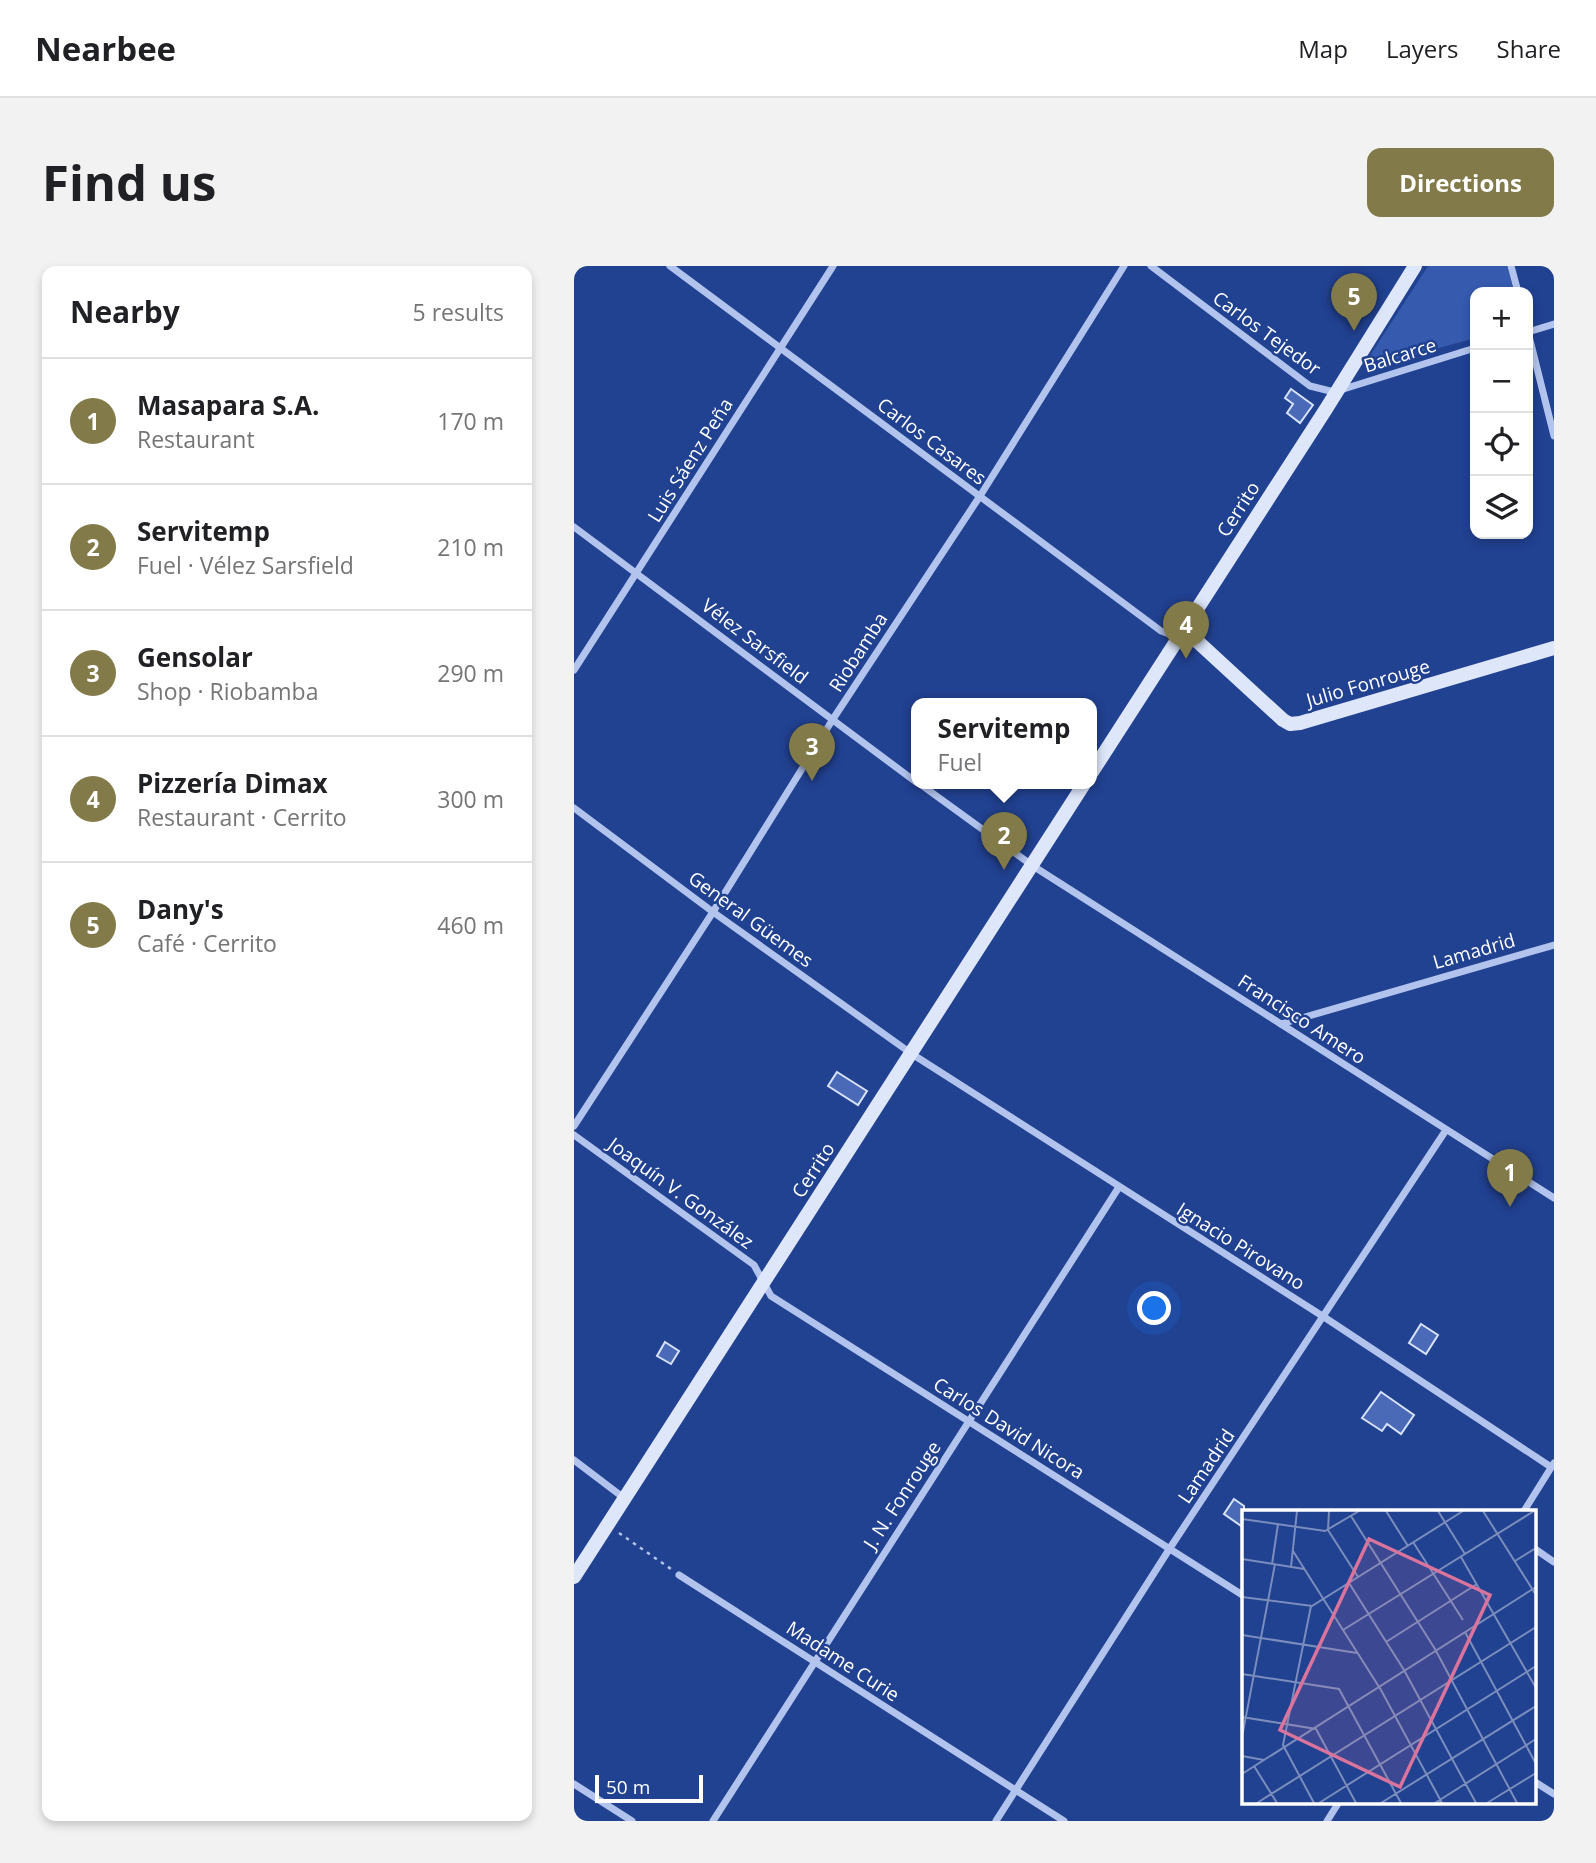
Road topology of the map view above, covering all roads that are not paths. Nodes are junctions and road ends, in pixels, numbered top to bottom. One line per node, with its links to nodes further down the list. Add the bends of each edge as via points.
1 (670, 266): 10 (street, Carlos Casares)
2 (833, 266): 10 (street, Luis Sáenz Peña)
3 (1124, 266): 15 (street, Riobamba)
4 (1151, 266): 13 (street, Carlos Tejedor, via 1310,386)
5 (1415, 266): 13 (main road, Cerrito)
6 (1511, 266): 7 (street)
7 (1517, 287)
8 (1554, 324): 9 (street)
9 (1533, 330)
10 (780, 347): 15 (street, Carlos Casares); 17 (street, Luis Sáenz Peña)
11 (1470, 350): 13 (street, Balcarce)
12 (1532, 350): 14 (street)
13 (1334, 392): 18 (main road, Cerrito)
14 (1554, 436)
15 (979, 496): 18 (street, Carlos Casares, via 1161,631); 21 (street, Riobamba)
16 (574, 527): 17 (street, Vélez Sarsfield)
17 (638, 573): 20 (street, Luis Sáenz Peña); 21 (street, Vélez Sarsfield)
18 (1178, 634): 19 (main road, Julio Fonrouge, via 1197,641 1290,724); 22 (main road, Cerrito)
19 (1554, 648)
20 (574, 670)
21 (833, 719): 23 (street, Vélez Sarsfield); 28 (street, Riobamba)
22 (1097, 762)
23 (911, 778)
24 (926, 789): 27 (street, Vélez Sarsfield)
25 (1081, 789): 27 (main road, Cerrito)
26 (574, 808): 28 (street, General Güemes)
27 (1032, 866): 30 (street, Francisco Amero); 31 (main road, Cerrito)
28 (713, 912): 31 (street, General Güemes); 32 (street, Riobamba)
29 (1554, 945): 30 (street, Lamadrid)
30 (1281, 1024): 33 (street, Francisco Amero)
31 (912, 1054): 35 (street, Ignacio Pirovano); 37 (main road, Cerrito)
32 (574, 1126)
33 (1446, 1130): 36 (street, Francisco Amero); 38 (street, Lamadrid)
34 (574, 1135): 37 (street, Joaquín V. González, via 754,1265)
35 (1119, 1187): 38 (street, Ignacio Pirovano); 39 (street, J. N. Fonrouge)
36 (1554, 1198)
37 (762, 1282): 39 (street, Carlos David Nicora, via 771,1296); 42 (main road, Cerrito)
38 (1324, 1317): 41 (street, Ignacio Pirovano); 44 (street, Lamadrid)
39 (969, 1421): 44 (street, Carlos David Nicora); 50 (street, J. N. Fonrouge)
40 (574, 1460): 42 (street)
41 (1553, 1465): 43 (street)
42 (625, 1498): 48 (main road, Cerrito)
43 (1525, 1510)
44 (1170, 1548): 49 (street, Carlos David Nicora); 53 (street, Lamadrid)
45 (1536, 1550): 46 (street)
46 (1554, 1562)
47 (679, 1575): 50 (street, Madame Curie)
48 (574, 1577)
49 (1242, 1594)
50 (814, 1661): 53 (street, Madame Curie); 57 (street, J. N. Fonrouge)
51 (1536, 1783): 54 (street)
52 (574, 1784): 56 (street)
53 (1016, 1790): 58 (street, Lamadrid); 59 (street, Madame Curie)
54 (1554, 1794)
55 (1338, 1804): 60 (street)
56 (632, 1821)
57 (713, 1821)
58 (996, 1821)
59 (1064, 1821)
60 (1326, 1821)

